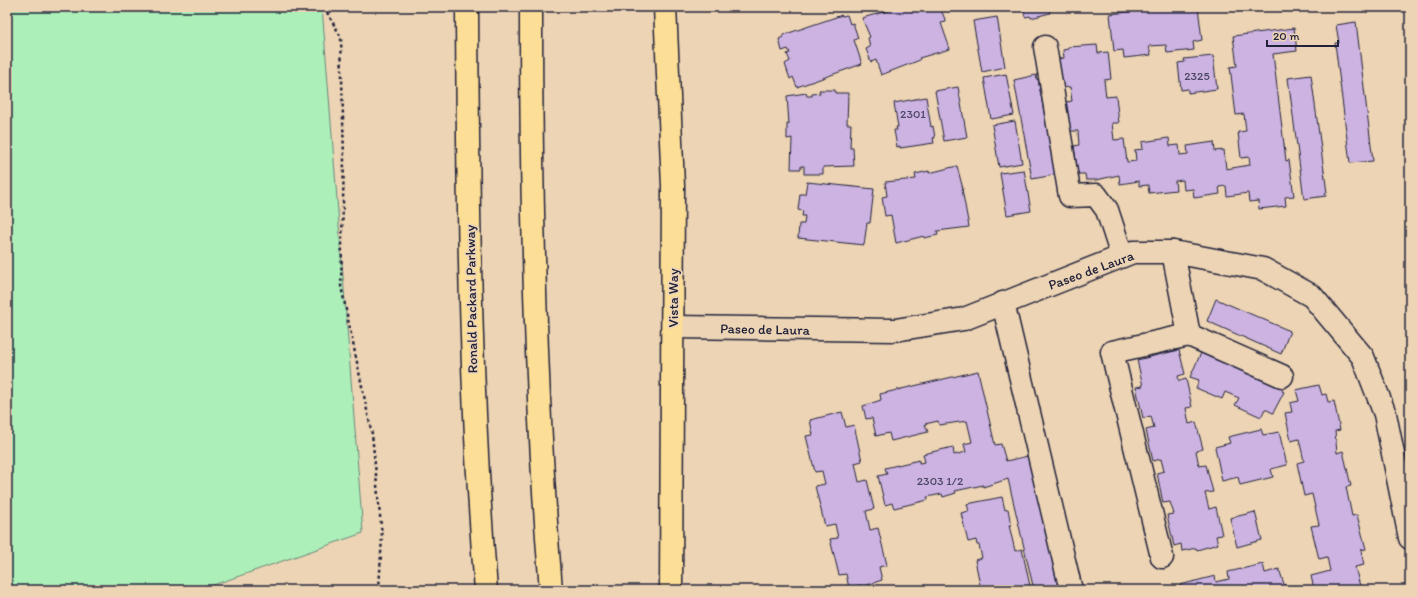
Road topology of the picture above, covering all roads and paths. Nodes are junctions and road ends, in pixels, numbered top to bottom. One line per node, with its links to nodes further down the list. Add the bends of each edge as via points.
1 (324, 7): 14 (path, via 341,36 344,159 340,286 372,434 382,536)
2 (467, 7): 15 (main road, Ronald Packard Parkway, via 472,361 477,477)
3 (531, 7): 16 (main road, via 531,162 537,365)
4 (665, 7): 9 (main road, Vista Way, via 673,186)
5 (1045, 47): 7 (street, via 1070,196 1096,195 1107,210)
6 (1173, 252): 7 (street, Paseo de Laura, via 1133,252); 10 (street); 12 (street, Paseo de Laura, via 1263,269 1291,284 1312,296 1363,357 1386,414)
7 (1122, 256): 8 (street, Paseo de Laura)
8 (1003, 303): 9 (street, Paseo de Laura, via 964,319 895,330); 18 (street)
9 (673, 327): 17 (main road, Vista Way)
10 (1189, 334): 11 (street); 13 (street, via 1112,352)
11 (1282, 376)
12 (1410, 538)
13 (1162, 557)
14 (379, 590)
15 (486, 590)
16 (551, 590)
17 (671, 590)
18 (1071, 590)

